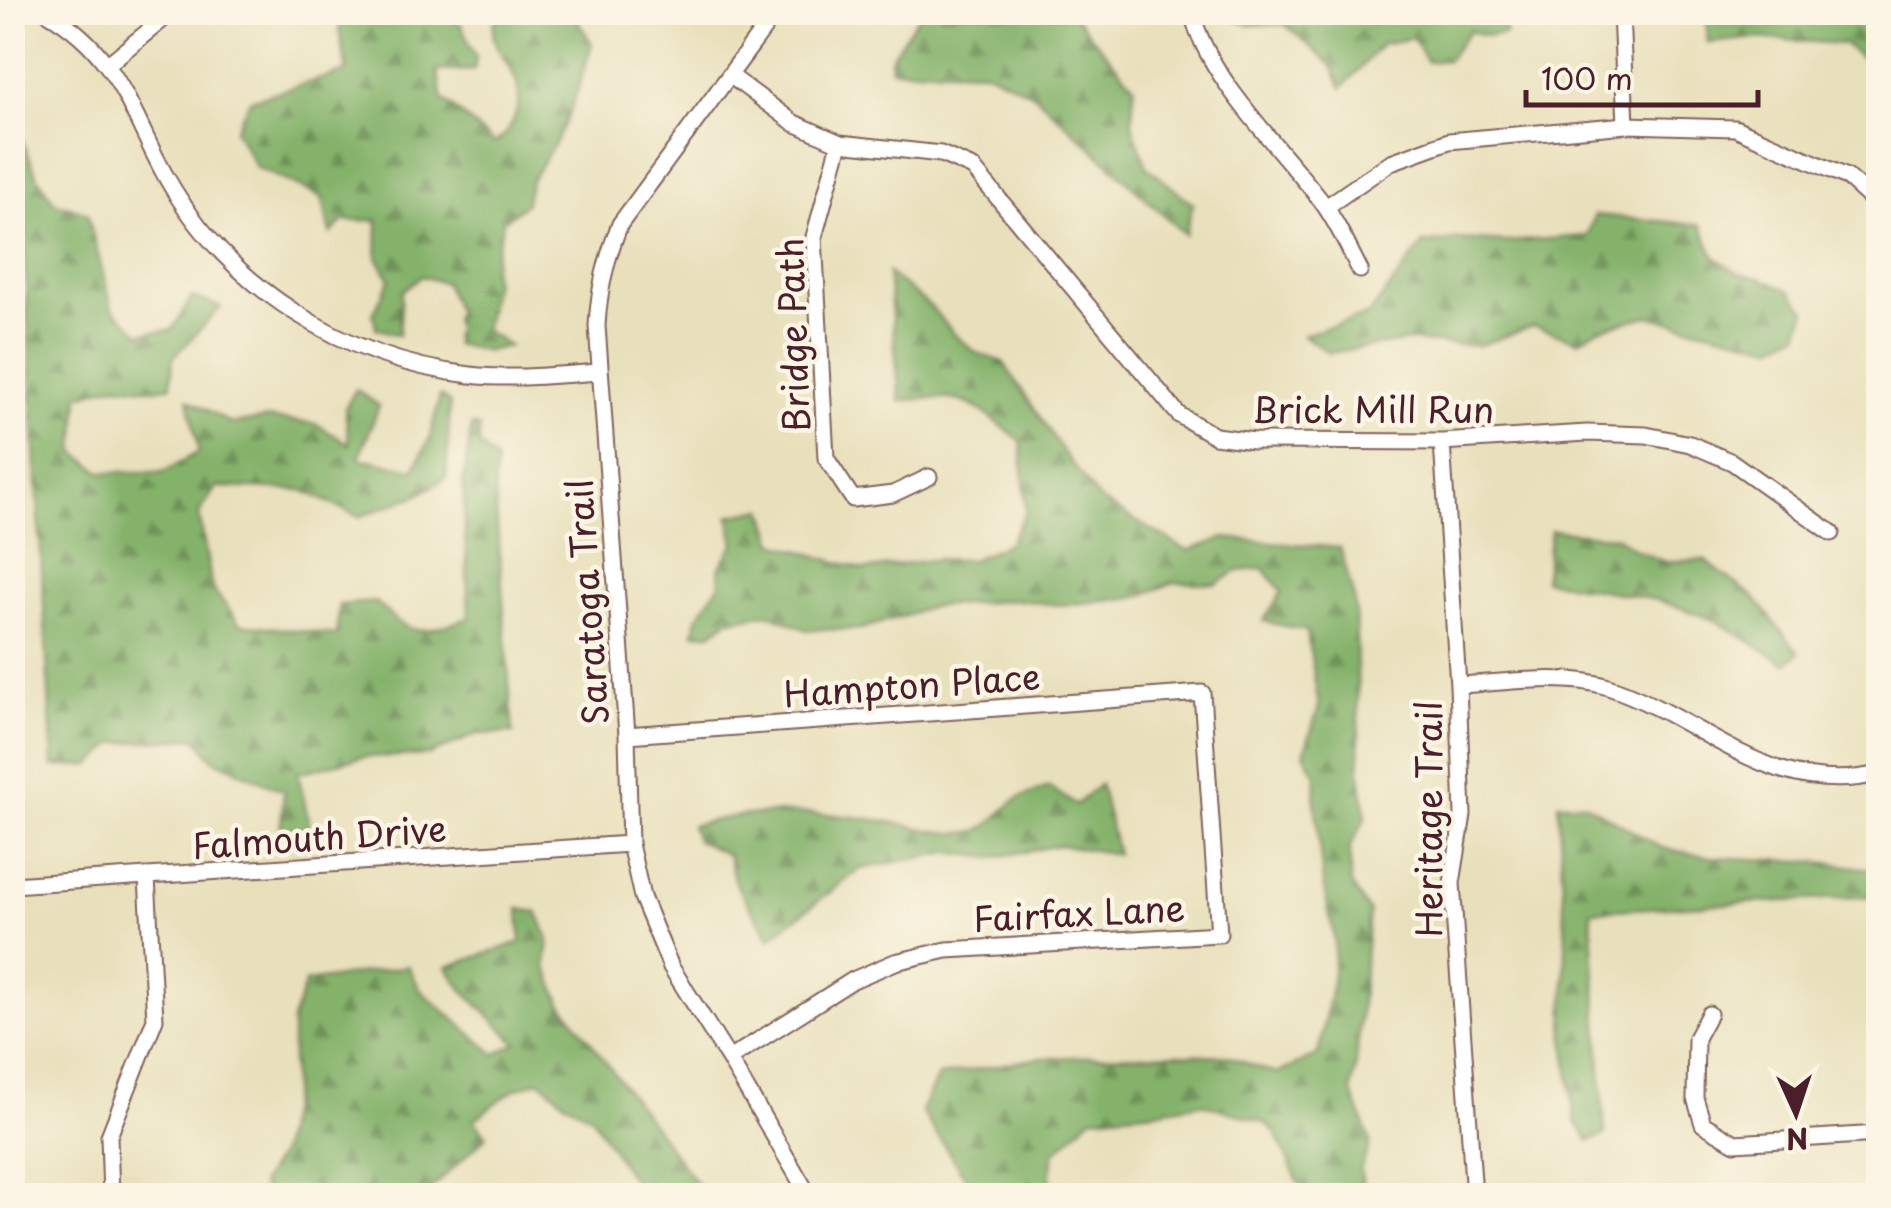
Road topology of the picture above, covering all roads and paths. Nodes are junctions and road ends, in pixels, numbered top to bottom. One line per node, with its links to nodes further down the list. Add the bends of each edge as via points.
1 (47, 12): 6 (street)
2 (172, 12): 6 (street)
3 (776, 12): 7 (street, Saratoga Trail)
4 (1192, 12): 11 (street, via 1216,69)
5 (1621, 12): 8 (street)
6 (108, 64): 13 (street, via 166,178 212,242 256,284 316,326 384,356 474,376)
7 (731, 76): 9 (street, Brick Mill Run, via 794,123); 13 (street, Saratoga Trail, via 620,224 599,292)
8 (1626, 125): 10 (street, via 1735,128 1846,177); 11 (street, via 1449,141 1391,162)
9 (840, 143): 14 (street, Brick Mill Run, via 941,154 973,168 1180,415 1215,436); 15 (street, Bridge Path, via 814,237 826,458 853,499 893,494)
10 (1878, 205)
11 (1326, 207): 12 (street)
12 (1360, 270)
13 (599, 372): 19 (street, Saratoga Trail)
14 (1442, 442): 16 (street, Brick Mill Run, via 1587,432 1690,444 1732,462); 17 (street, Heritage Trail)
15 (930, 476)
16 (1832, 533)
17 (1458, 686): 20 (street, via 1600,684 1770,767 1806,778); 29 (street, Heritage Trail, via 1463,815 1452,883)
18 (1202, 693): 19 (street, Hampton Place); 25 (street, Fairfax Lane, via 1219,934 947,950 895,962 853,980)
19 (626, 735): 21 (street, Saratoga Trail)
20 (1878, 774)
21 (630, 844): 22 (street, Falmouth Drive); 25 (street, Saratoga Trail, via 654,932)
22 (147, 878): 23 (street, Falmouth Drive); 27 (street, via 155,1019 108,1136)
23 (12, 885)
24 (1709, 1014): 26 (street, via 1696,1038 1695,1098 1703,1124 1735,1143)
25 (729, 1058): 28 (street, Saratoga Trail)
26 (1878, 1134)
27 (110, 1196)
28 (809, 1196)
29 (1474, 1196)

